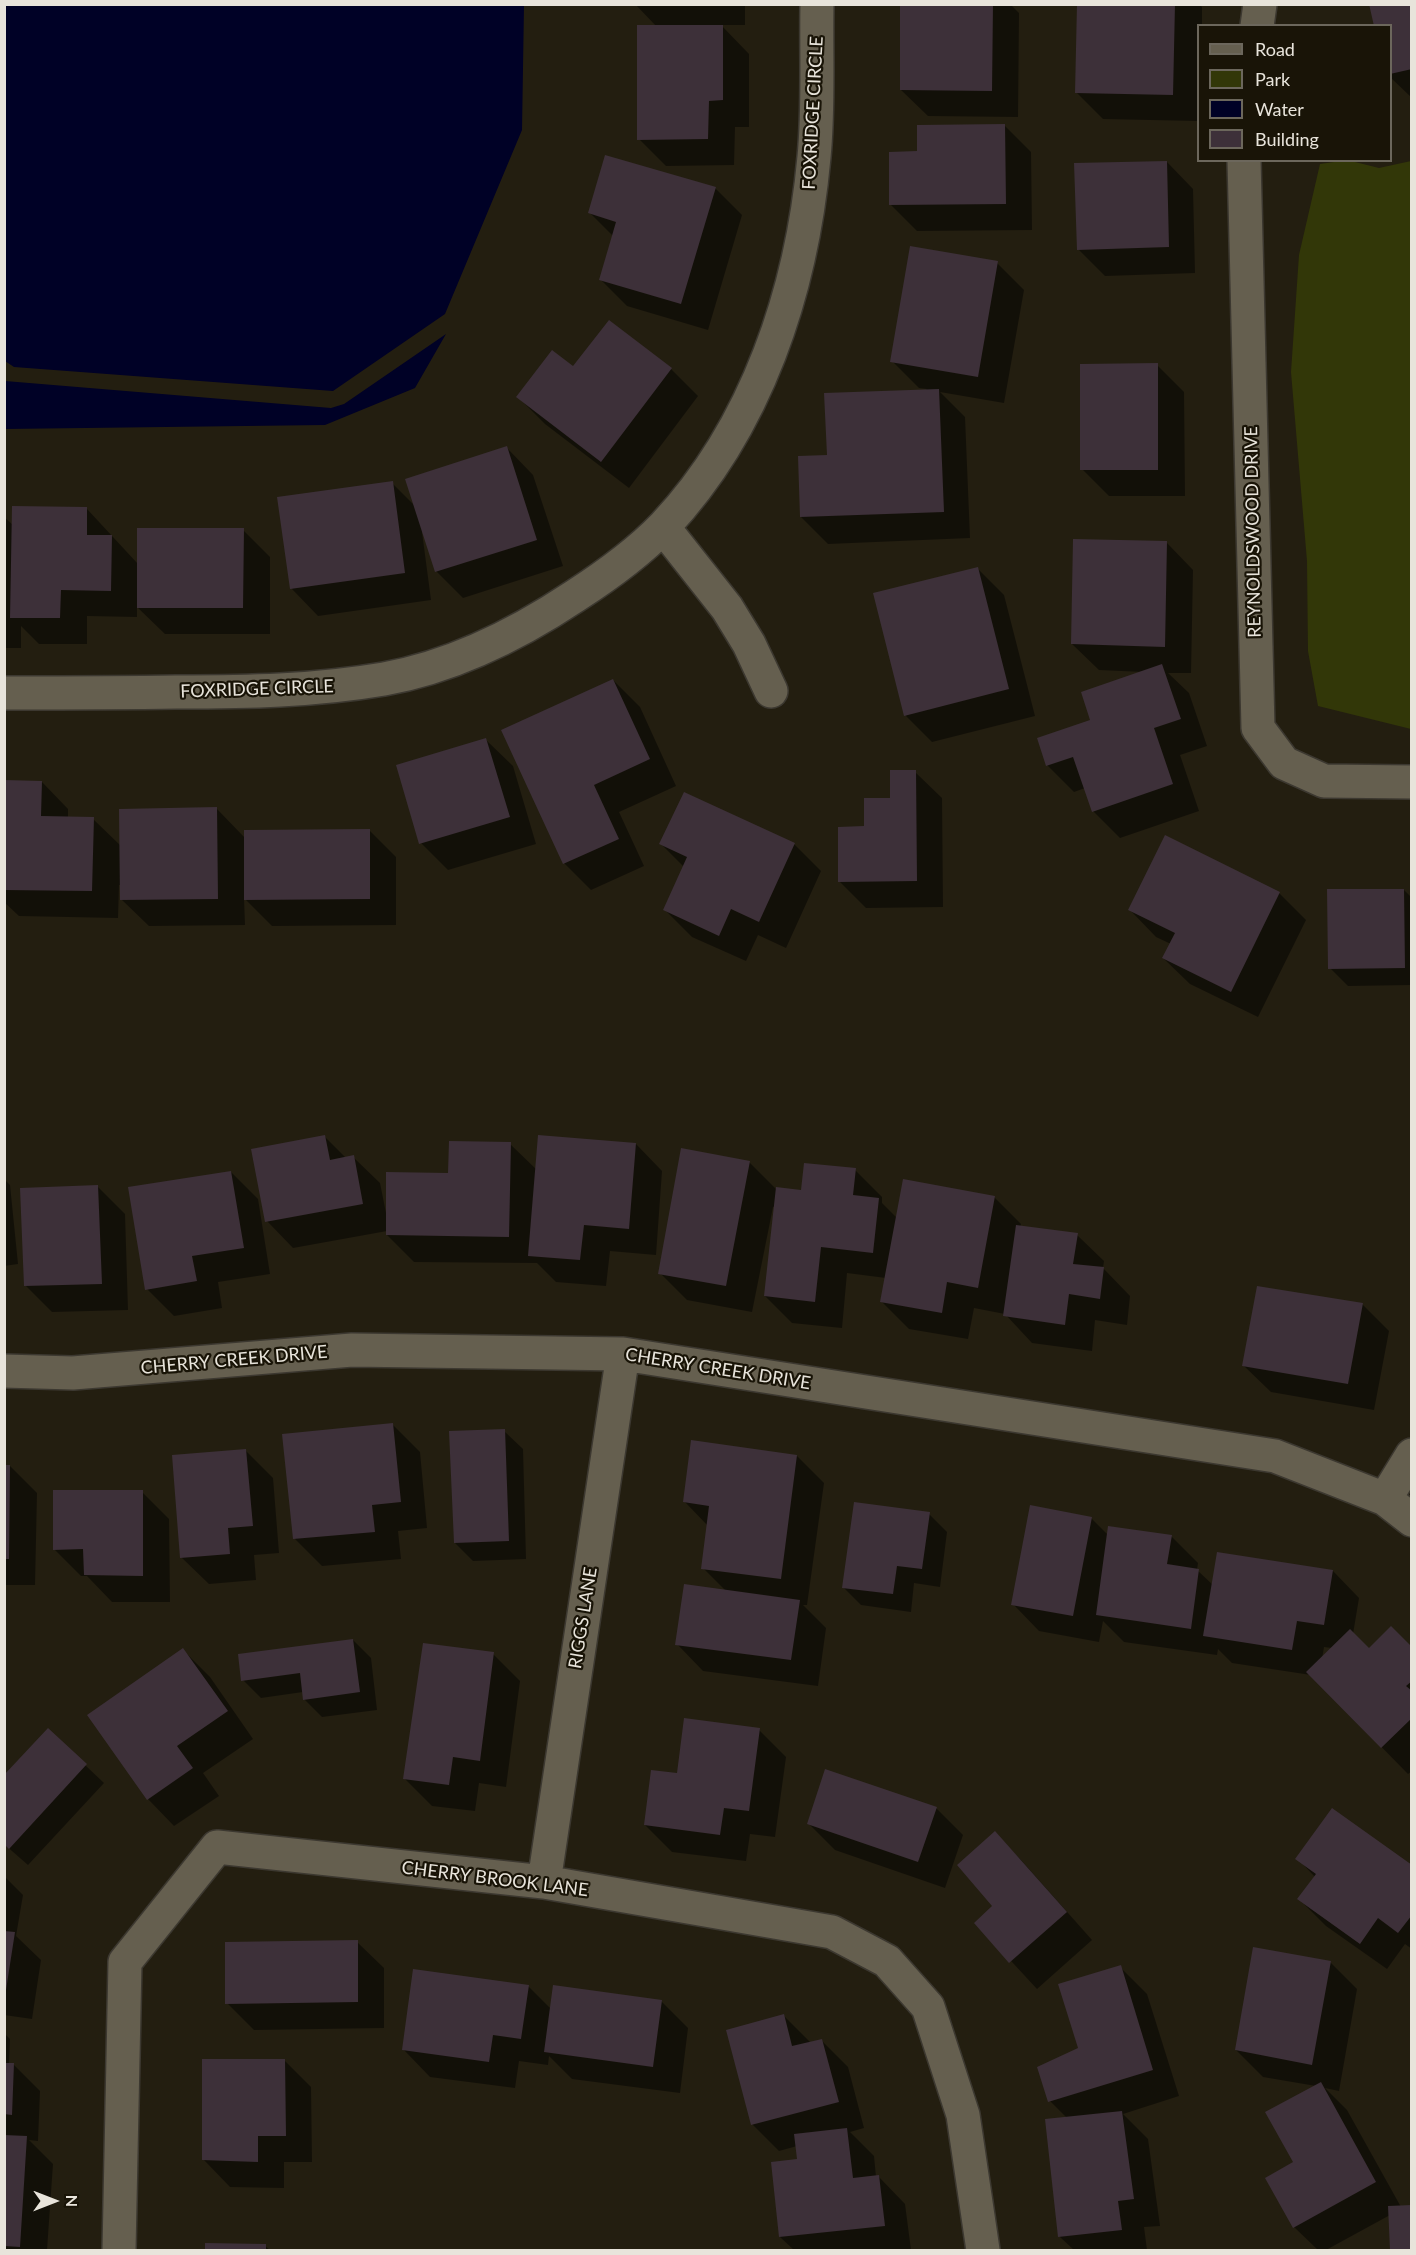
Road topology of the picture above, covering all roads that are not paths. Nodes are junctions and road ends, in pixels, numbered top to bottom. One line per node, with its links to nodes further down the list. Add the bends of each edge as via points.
1 (817, 4): 5 (street, FOXRIDGE CIRCLE, via 814,154 805,226 779,331 726,443)
2 (1260, 4): 3 (street)
3 (1257, 24)
4 (1244, 162): 8 (street, REYNOLDSWOOD DRIVE, via 1258,728 1284,763 1324,781)
5 (663, 527): 6 (street, via 727,608); 7 (street, FOXRIDGE CIRCLE, via 611,573 557,608 506,636 436,665 388,678 276,692)
6 (771, 691)
7 (4, 693)
8 (1412, 782)
9 (623, 1354): 10 (street, CHERRY CREEK DRIVE, via 352,1350 74,1373); 12 (street, CHERRY CREEK DRIVE, via 1275,1456); 14 (street, RIGGS LANE)
10 (4, 1371)
11 (1412, 1455): 12 (street)
12 (1385, 1499): 13 (street, CHERRY CREEK DRIVE)
13 (1412, 1520)
14 (544, 1882): 15 (street, CHERRY BROOK LANE, via 217,1847 125,1962); 16 (street, CHERRY BROOK LANE, via 832,1932 887,1960 928,2007 963,2115)
15 (119, 2250)
16 (983, 2250)

